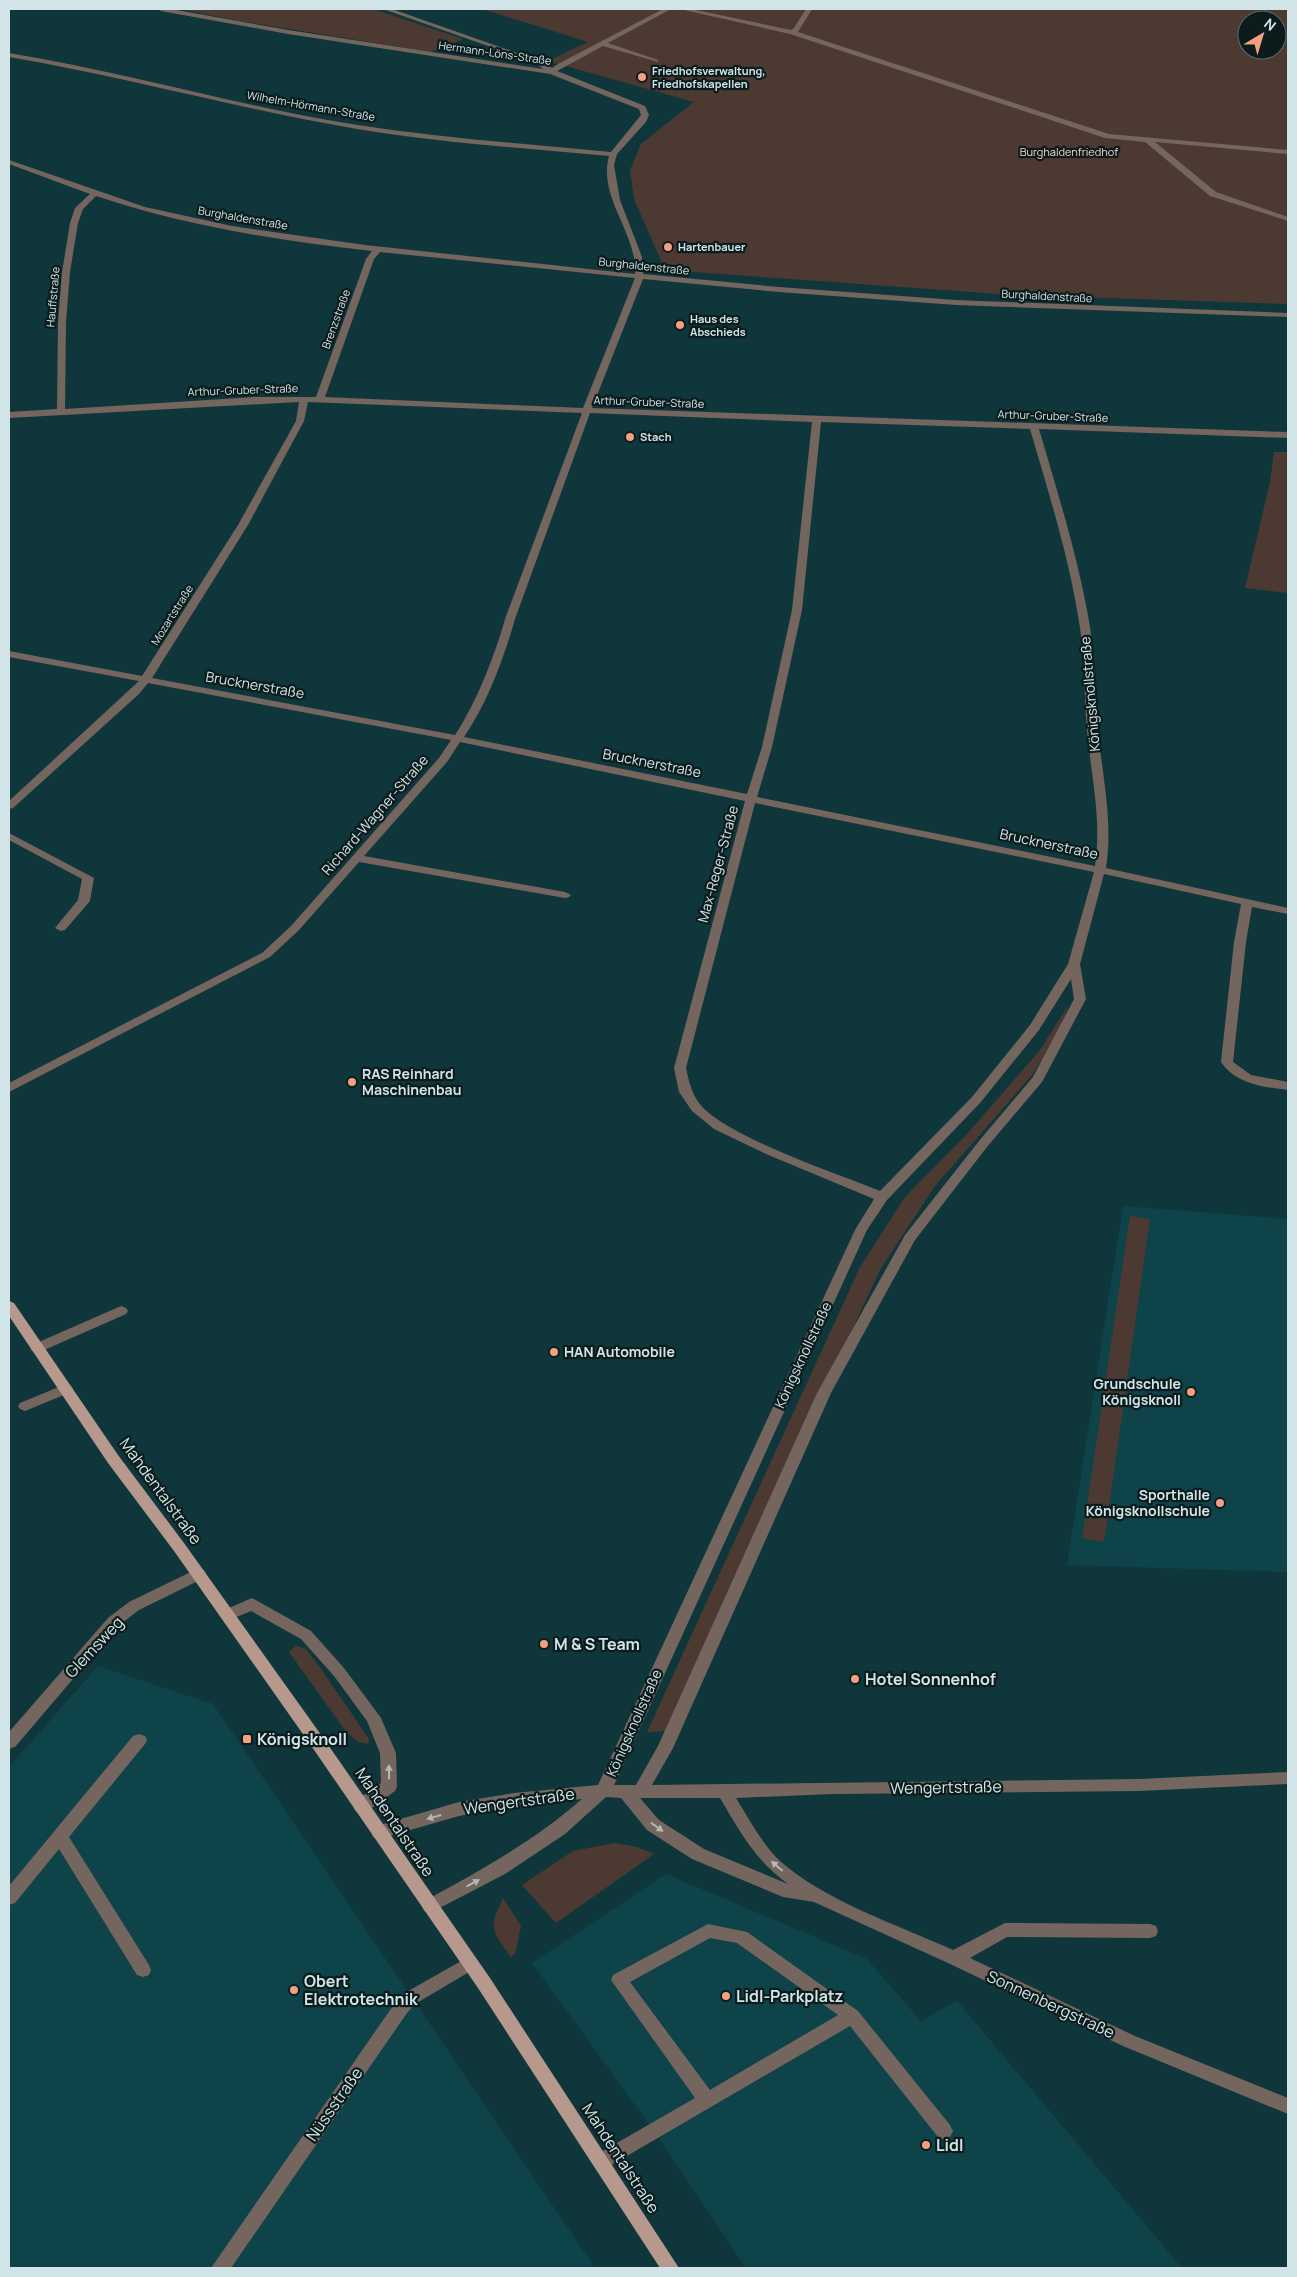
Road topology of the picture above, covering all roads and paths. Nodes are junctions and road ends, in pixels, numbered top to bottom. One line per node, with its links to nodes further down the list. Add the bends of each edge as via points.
1 (161, 9): 10 (street, Hermann-Löns-Straße, via 288,32)
2 (386, 9): 10 (street, via 538,62)
3 (668, 9): 7 (street)
4 (683, 9): 6 (street)
5 (809, 9): 6 (street)
6 (792, 32): 11 (street, via 1108,136)
7 (602, 43): 9 (street); 10 (street)
8 (9, 56): 13 (street, Wilhelm-Hörmann-Straße, via 70,65 234,103 358,126)
9 (656, 61)
10 (552, 72): 13 (street, Hermann-Löns-Straße, via 645,111 643,120)
11 (1148, 140): 12 (street); 16 (street, via 1214,194)
12 (1288, 152)
13 (613, 154): 18 (street, via 610,165 616,200 638,257)
14 (9, 162): 15 (street, Burghaldenstraße)
15 (95, 193): 17 (street, Burghaldenstraße, via 190,220 269,235); 23 (street, Hauffstraße, via 79,208 66,272)
16 (1288, 218)
17 (378, 249): 18 (street, Burghaldenstraße); 21 (street, Brenzstraße, via 370,259)
18 (640, 278): 19 (street, Burghaldenstraße, via 1003,305); 22 (street)
19 (1288, 315)
20 (304, 399): 21 (street, Arthur-Gruber-Straße); 23 (street, Arthur-Gruber-Straße); 29 (street, Mozartstraße, via 300,421 243,525)
21 (320, 399): 22 (street, Arthur-Gruber-Straße)
22 (588, 410): 25 (street, Arthur-Gruber-Straße); 30 (street, Richard-Wagner-Straße, via 510,619 504,644 469,722)
23 (61, 411): 24 (street, Arthur-Gruber-Straße)
24 (9, 415)
25 (817, 419): 26 (street, Arthur-Gruber-Straße); 31 (street, Max-Reger-Straße, via 797,610 767,747)
26 (1034, 427): 27 (street, Arthur-Gruber-Straße); 35 (street, Königsknollstraße, via 1062,522 1085,628 1092,730 1103,820)
27 (1288, 435)
28 (9, 654): 29 (street, Brucknerstraße)
29 (145, 680): 30 (street, Brucknerstraße); 32 (street, Mozartstraße)
30 (458, 738): 31 (street, Brucknerstraße); 34 (street, Richard-Wagner-Straße, via 437,767)
31 (751, 799): 35 (street, Brucknerstraße); 43 (street, Max-Reger-Straße, via 680,1068 684,1092 696,1108 718,1126)
32 (9, 806)
33 (9, 836): 39 (street, via 88,878 84,901)
34 (356, 858): 36 (street); 42 (street, Richard-Wagner-Straße, via 266,955)
35 (1100, 870): 37 (street, Brucknerstraße); 40 (street, Königsknollstraße)
36 (565, 895)
37 (1247, 903): 38 (street, Brucknerstraße); 41 (street, via 1227,1062 1233,1071 1246,1078)
38 (1288, 911)
39 (61, 928)
40 (1074, 964): 43 (street, Königsknollstraße, via 1035,1027 976,1100); 56 (street, Königsknollstraße, via 1080,999 1038,1079 910,1238 824,1393 665,1748)
41 (1288, 1086)
42 (9, 1088)
43 (882, 1197): 54 (street, Königsknollstraße, via 861,1230)
44 (9, 1306): 46 (main road, Mahdentalstraße)
45 (121, 1311): 46 (street)
46 (37, 1348): 47 (main road, Mahdentalstraße)
47 (66, 1389): 48 (street); 49 (main road, Mahdentalstraße)
48 (25, 1406)
49 (199, 1574): 50 (main road, Mahdentalstraße); 52 (street, Glemsweg, via 134,1606 113,1622)
50 (227, 1615): 58 (main road, Mahdentalstraße); 58 (street, one-way to 50, via 389,1786 388,1753 373,1718 306,1635 252,1604)
51 (139, 1740): 60 (street)
52 (9, 1743)
53 (1288, 1778): 57 (street, Wengertstraße, via 1139,1785)
54 (603, 1791): 55 (street, Wengertstraße); 59 (street, Wengertstraße, one-way to 59, via 514,1799); 63 (street, Wengertstraße, one-way to 54, via 499,1869 559,1829)
55 (624, 1791): 56 (street, Wengertstraße); 61 (street, Sonnenbergstraße, one-way to 61, via 653,1825 698,1854 789,1892)
56 (641, 1792): 57 (street, Wengertstraße)
57 (724, 1792): 61 (street, Sonnenbergstraße, one-way to 57, via 774,1865 756,1845)
58 (361, 1806): 59 (main road, Mahdentalstraße)
59 (379, 1832): 63 (main road, Mahdentalstraße)
60 (60, 1836): 62 (street); 67 (street)
61 (816, 1896): 65 (street, Sonnenbergstraße)
62 (9, 1898)
63 (430, 1906): 66 (main road, Mahdentalstraße)
64 (1150, 1931): 65 (street, via 1005,1930)
65 (954, 1958): 70 (street, Sonnenbergstraße, via 1129,2041)
66 (470, 1963): 72 (main road, Mahdentalstraße); 73 (street, Nüssstraße, via 409,1999 401,2008)
67 (143, 1970)
68 (852, 2016): 69 (street); 69 (street, via 741,1938 708,1931 619,1980); 71 (street)
69 (707, 2100): 72 (street)
70 (1288, 2106)
71 (944, 2131)
72 (602, 2161): 74 (main road, Mahdentalstraße)
73 (220, 2268)
74 (670, 2268)

